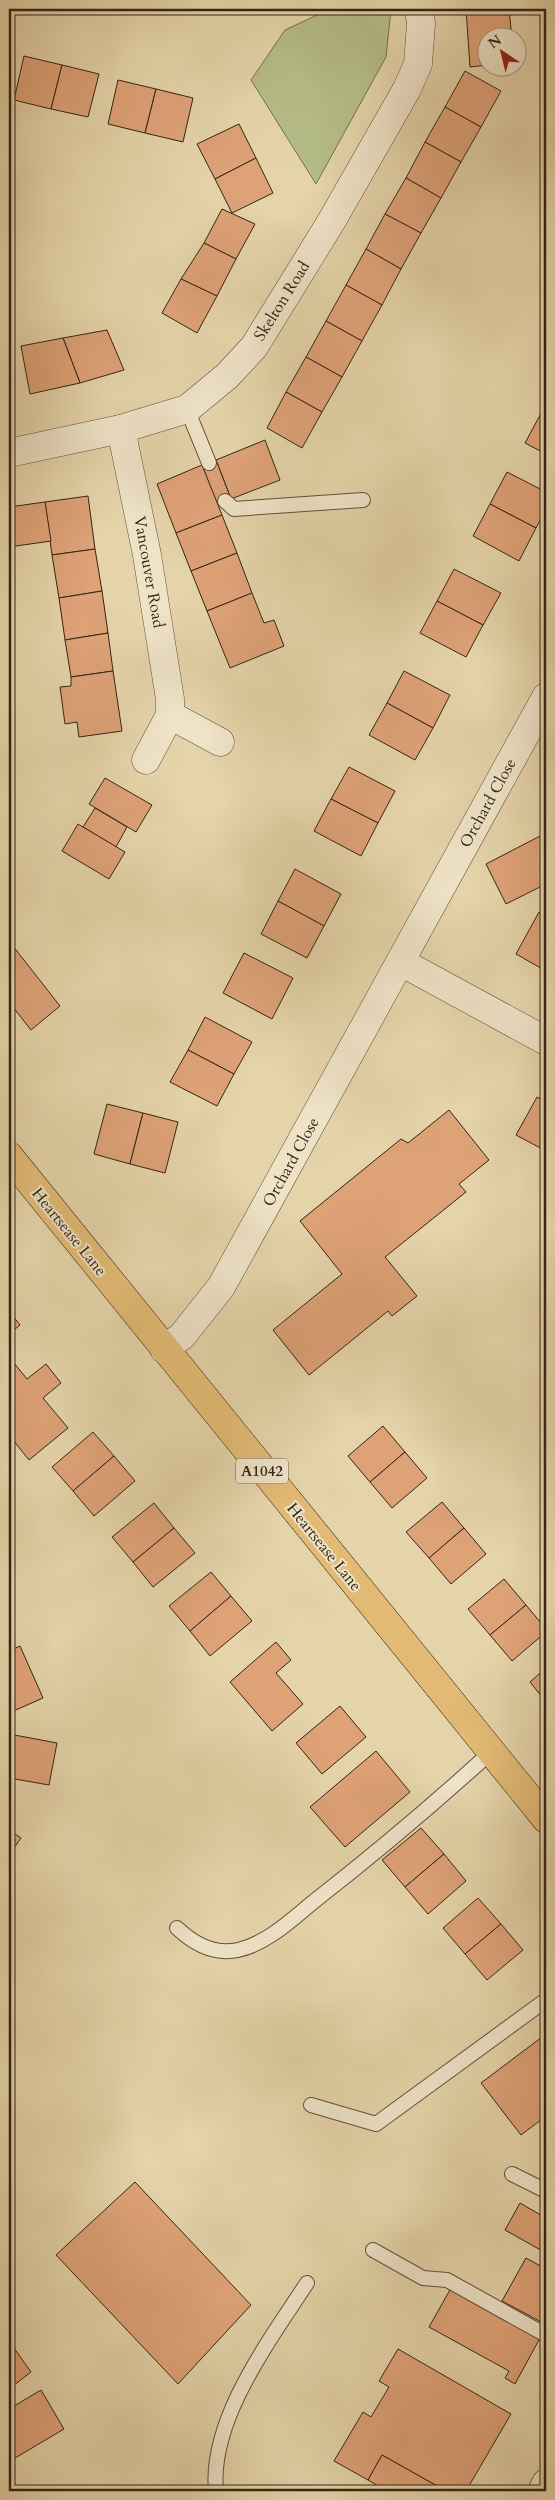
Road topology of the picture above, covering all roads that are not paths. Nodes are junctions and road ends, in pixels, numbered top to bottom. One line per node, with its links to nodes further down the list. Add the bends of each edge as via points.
1 (419, 9): 2 (street, Skelton Road, via 418,64 331,222 254,347 227,376)
2 (187, 409): 3 (street, Skelton Road); 5 (lane)
3 (121, 429): 4 (street, Skelton Road); 9 (street, Vancouver Road, via 147,555)
4 (9, 453)
5 (209, 463)
6 (363, 500): 7 (lane, via 234,509)
7 (226, 501)
8 (546, 697): 12 (street, Orchard Close)
9 (170, 715): 10 (street); 11 (street)
10 (220, 742)
11 (146, 760)
12 (401, 962): 13 (street); 15 (street, Orchard Close, via 221,1287 182,1336)
13 (546, 1041)
14 (9, 1156): 15 (highway, Heartsease Lane / A1042)
15 (164, 1349): 16 (highway, Heartsease Lane / A1042)
16 (491, 1752): 17 (highway, Heartsease Lane / A1042); 18 (lane, via 355,1870 269,1937 239,1950 217,1952 188,1939)
17 (546, 1819)
18 (177, 1928)
19 (546, 2000): 20 (lane, via 376,2124)
20 (311, 2105)
21 (512, 2174): 22 (lane)
22 (546, 2191)
23 (372, 2250): 25 (lane, via 423,2278 447,2280)
24 (308, 2283): 27 (lane, via 260,2354 226,2418 215,2479)
25 (546, 2335)
26 (546, 2483): 28 (street)
27 (216, 2491)
28 (542, 2491)

